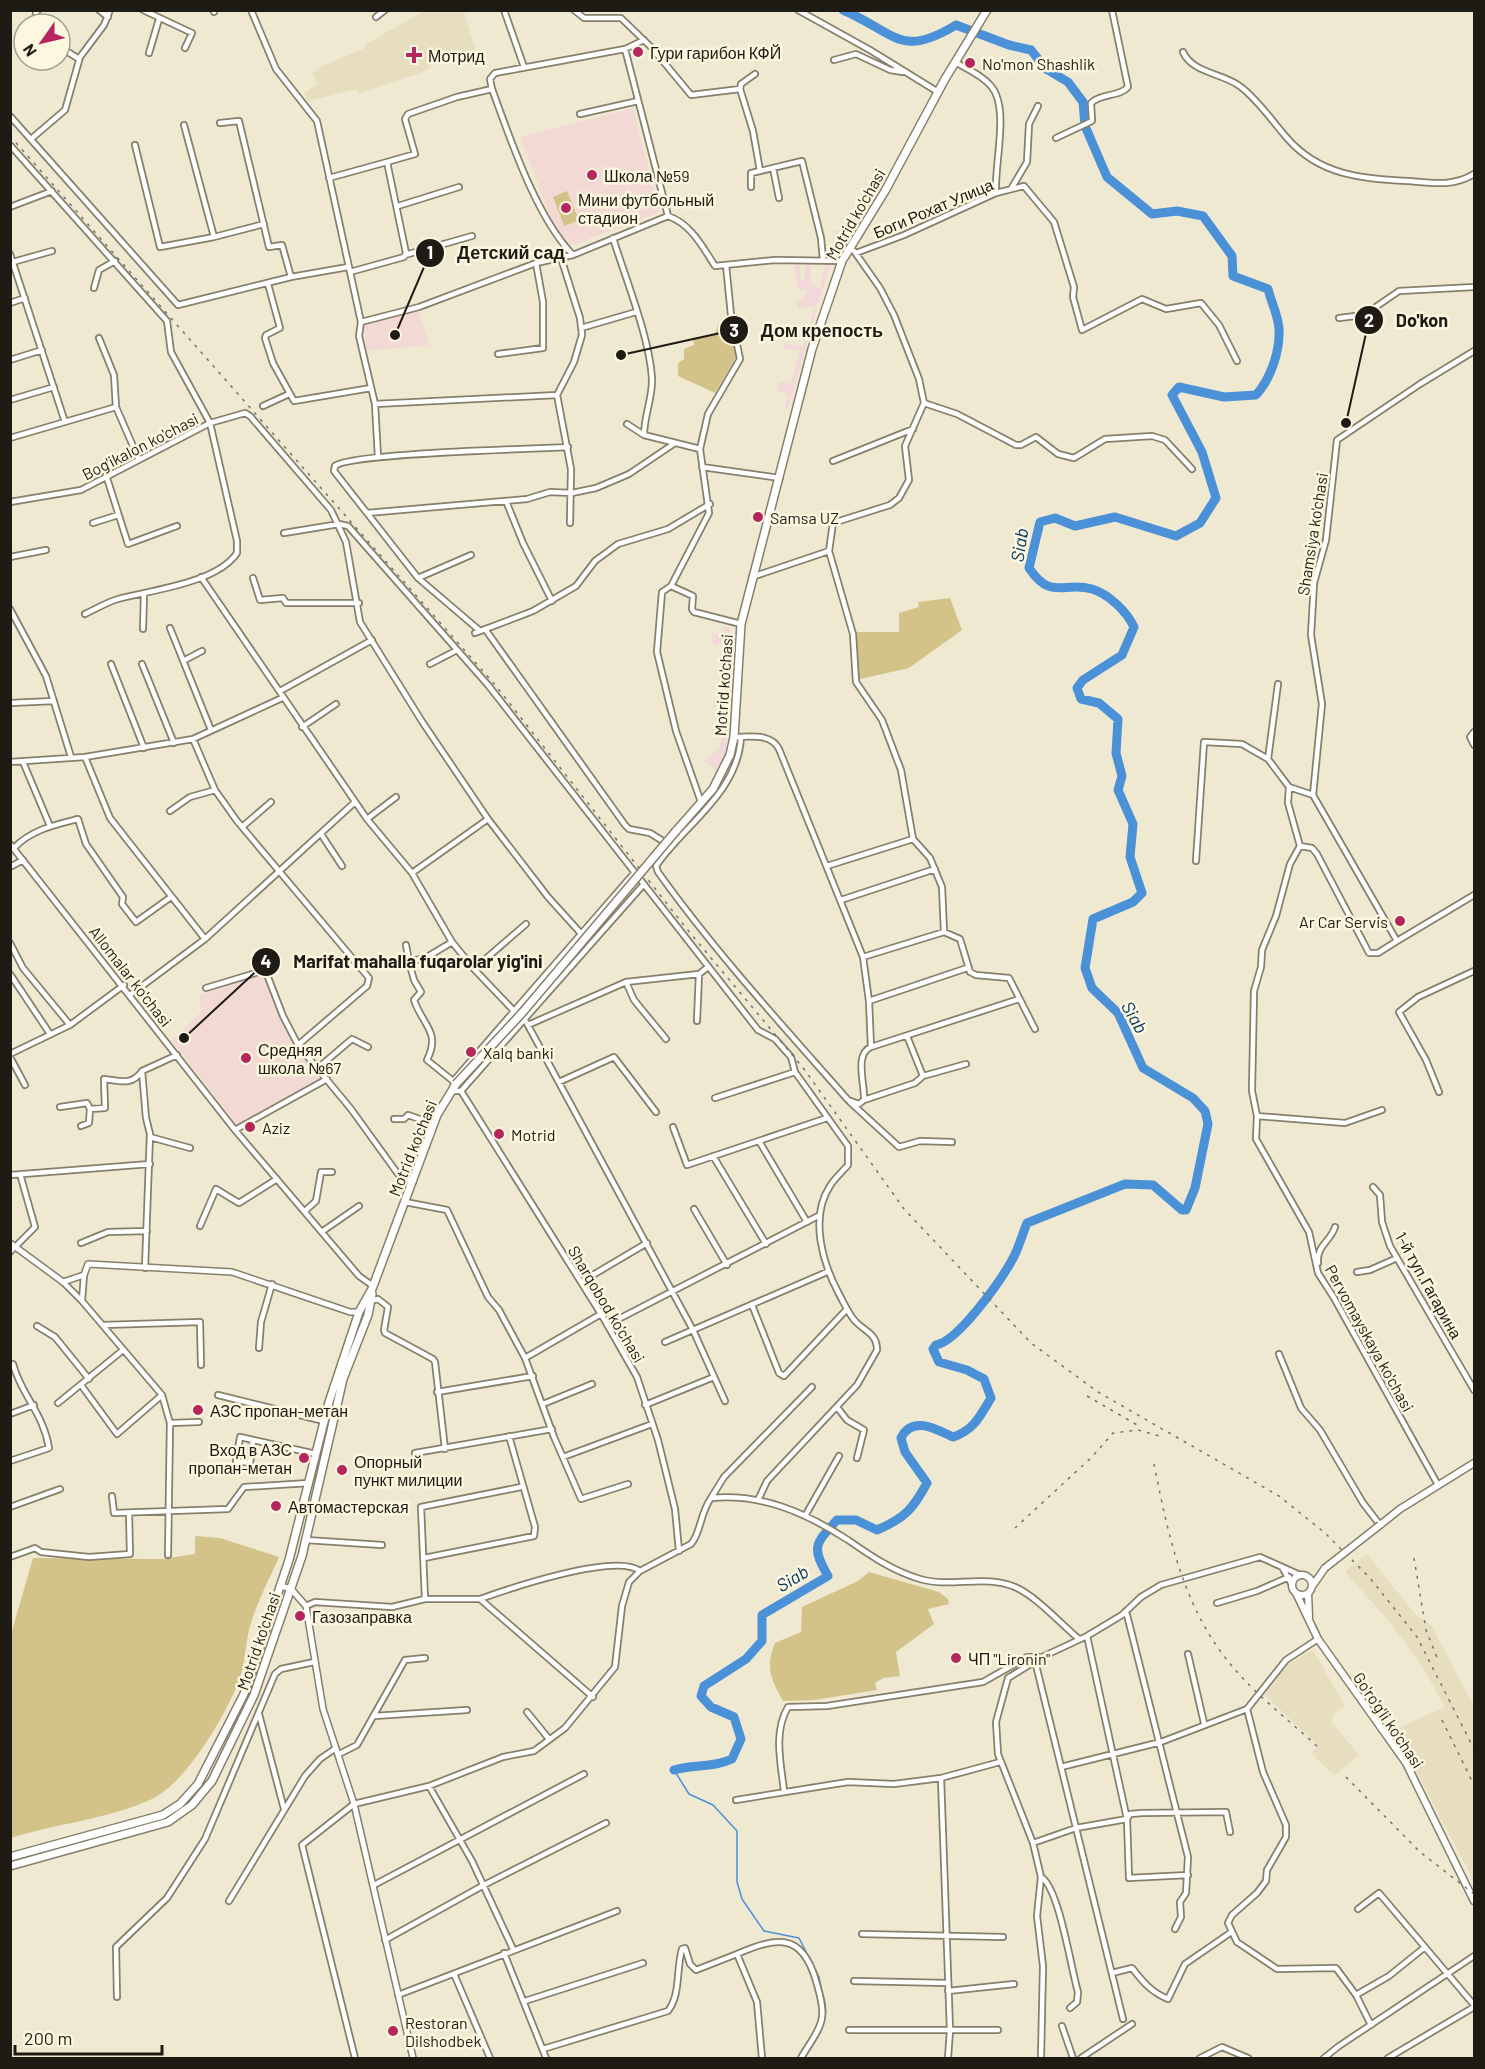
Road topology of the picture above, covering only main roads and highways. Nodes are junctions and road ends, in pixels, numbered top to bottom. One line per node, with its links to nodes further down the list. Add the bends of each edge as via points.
1 (985, 14): 2 (main road, Motrid ko'chasi, bridge, via 842,261 812,349 741,624 738,737 723,773 452,1091 434,1124)
2 (373, 1287): 10 (main road, Motrid ko'chasi, via 359,1312 324,1421 281,1586 234,1715 202,1779 175,1808 157,1817); 11 (main road, Motrid ko'chasi, via 368,1315 343,1379 291,1588 244,1717 212,1781 198,1800 161,1824)
3 (1474, 1463): 4 (main road, bridge, via 1380,1525)
4 (1325, 1568): 5 (main road); 6 (main road)
5 (1303, 1575): 6 (main road); 7 (main road, via 1293,1580)
6 (1312, 1585): 8 (main road)
7 (1296, 1593): 8 (main road); 9 (main road, Go'ro'g'li ko'chasi)
8 (1308, 1593): 9 (main road, Go'ro'g'li ko'chasi)
9 (1310, 1620): 12 (main road, Go'ro'g'li ko'chasi, via 1318,1639 1406,1763)
10 (10, 1857)
11 (10, 1866)
12 (1474, 1901)

